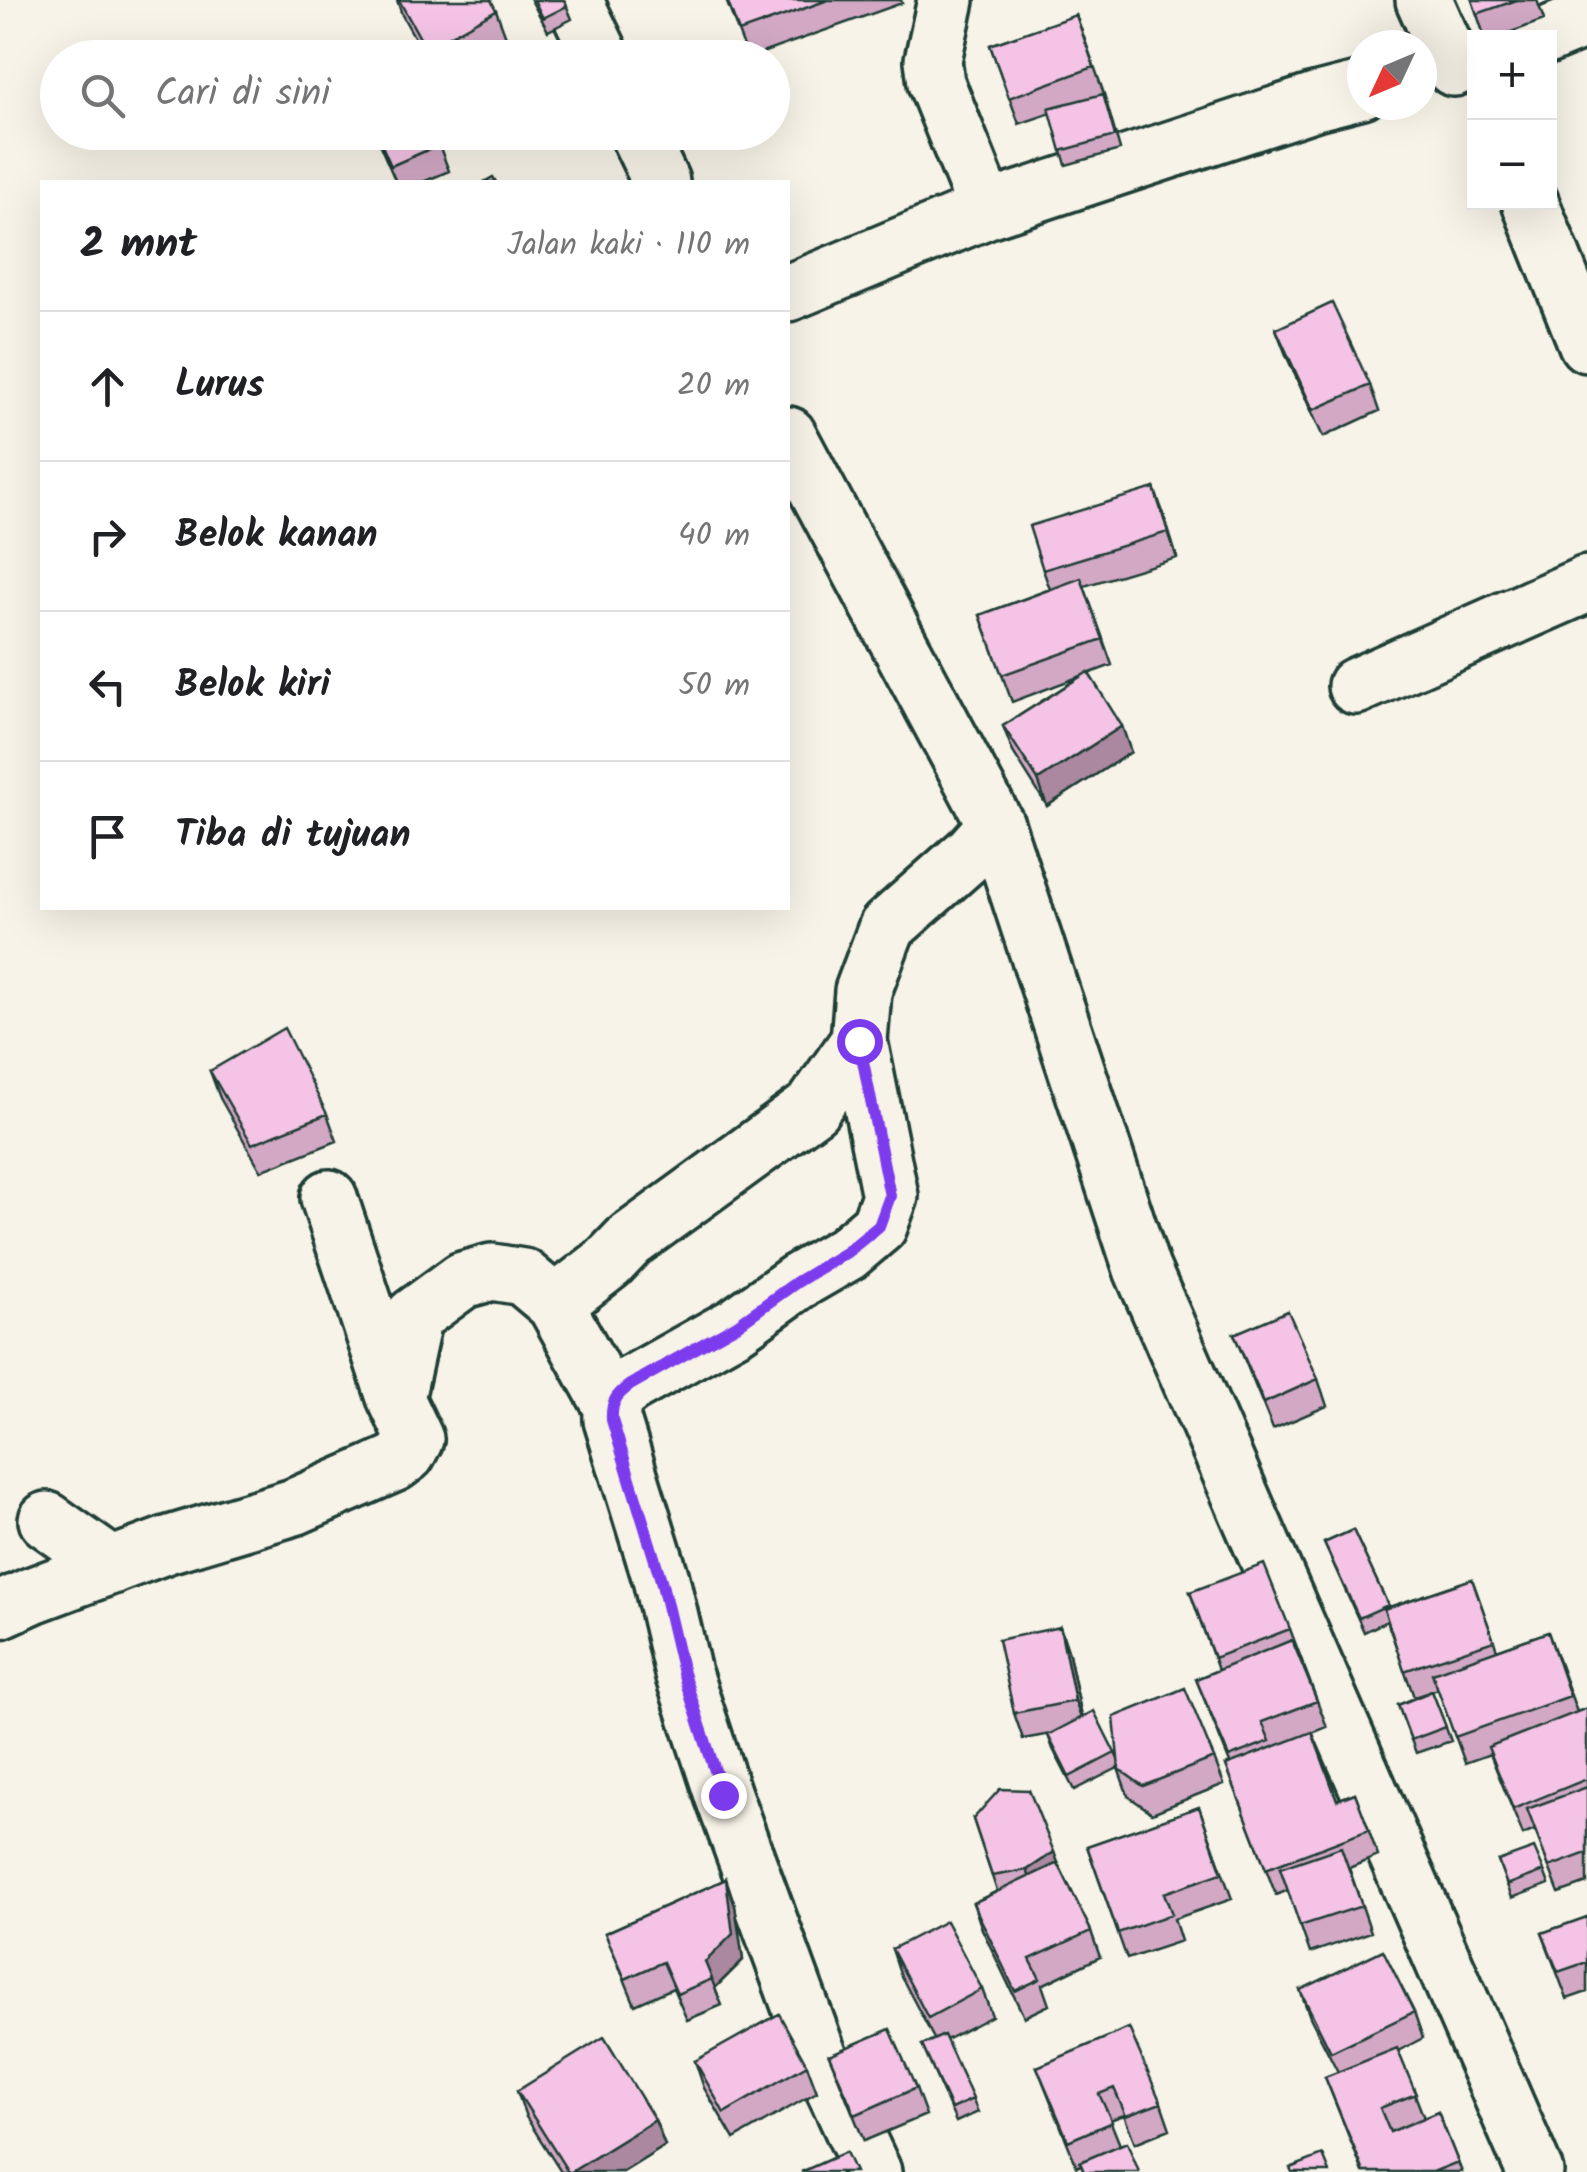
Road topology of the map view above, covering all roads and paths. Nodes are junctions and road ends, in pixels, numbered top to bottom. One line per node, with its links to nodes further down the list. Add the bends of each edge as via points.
1 (574, 0): 6 (street)
2 (946, 0): 11 (street, via 933,60 936,82)
3 (1424, 0): 7 (street)
4 (1587, 19): 5 (street)
5 (1557, 31)
6 (593, 40)
7 (1450, 69)
8 (1347, 94): 11 (street)
9 (646, 150): 10 (street)
10 (660, 180)
11 (987, 210): 13 (street)
12 (1533, 210): 14 (street)
13 (790, 293)
14 (1587, 344)
15 (790, 439): 18 (street)
16 (1587, 584): 17 (street)
17 (1356, 686)
18 (996, 825): 19 (street, via 887,927 863,992); 28 (street, via 1142,1268)
19 (859, 1041): 21 (street, via 813,1106 628,1240); 23 (street, via 890,1196 879,1226 737,1325 630,1385)
20 (330, 1198): 22 (street)
21 (555, 1304): 22 (street, via 523,1277 492,1272 462,1280 414,1316); 23 (street)
22 (396, 1399): 25 (street, via 415,1440 395,1464 294,1506)
23 (611, 1405): 27 (street, via 723,1795 816,2052)
24 (48, 1520): 25 (street)
25 (112, 1566): 26 (street)
26 (0, 1610)
27 (872, 2172)
28 (1535, 2172)

